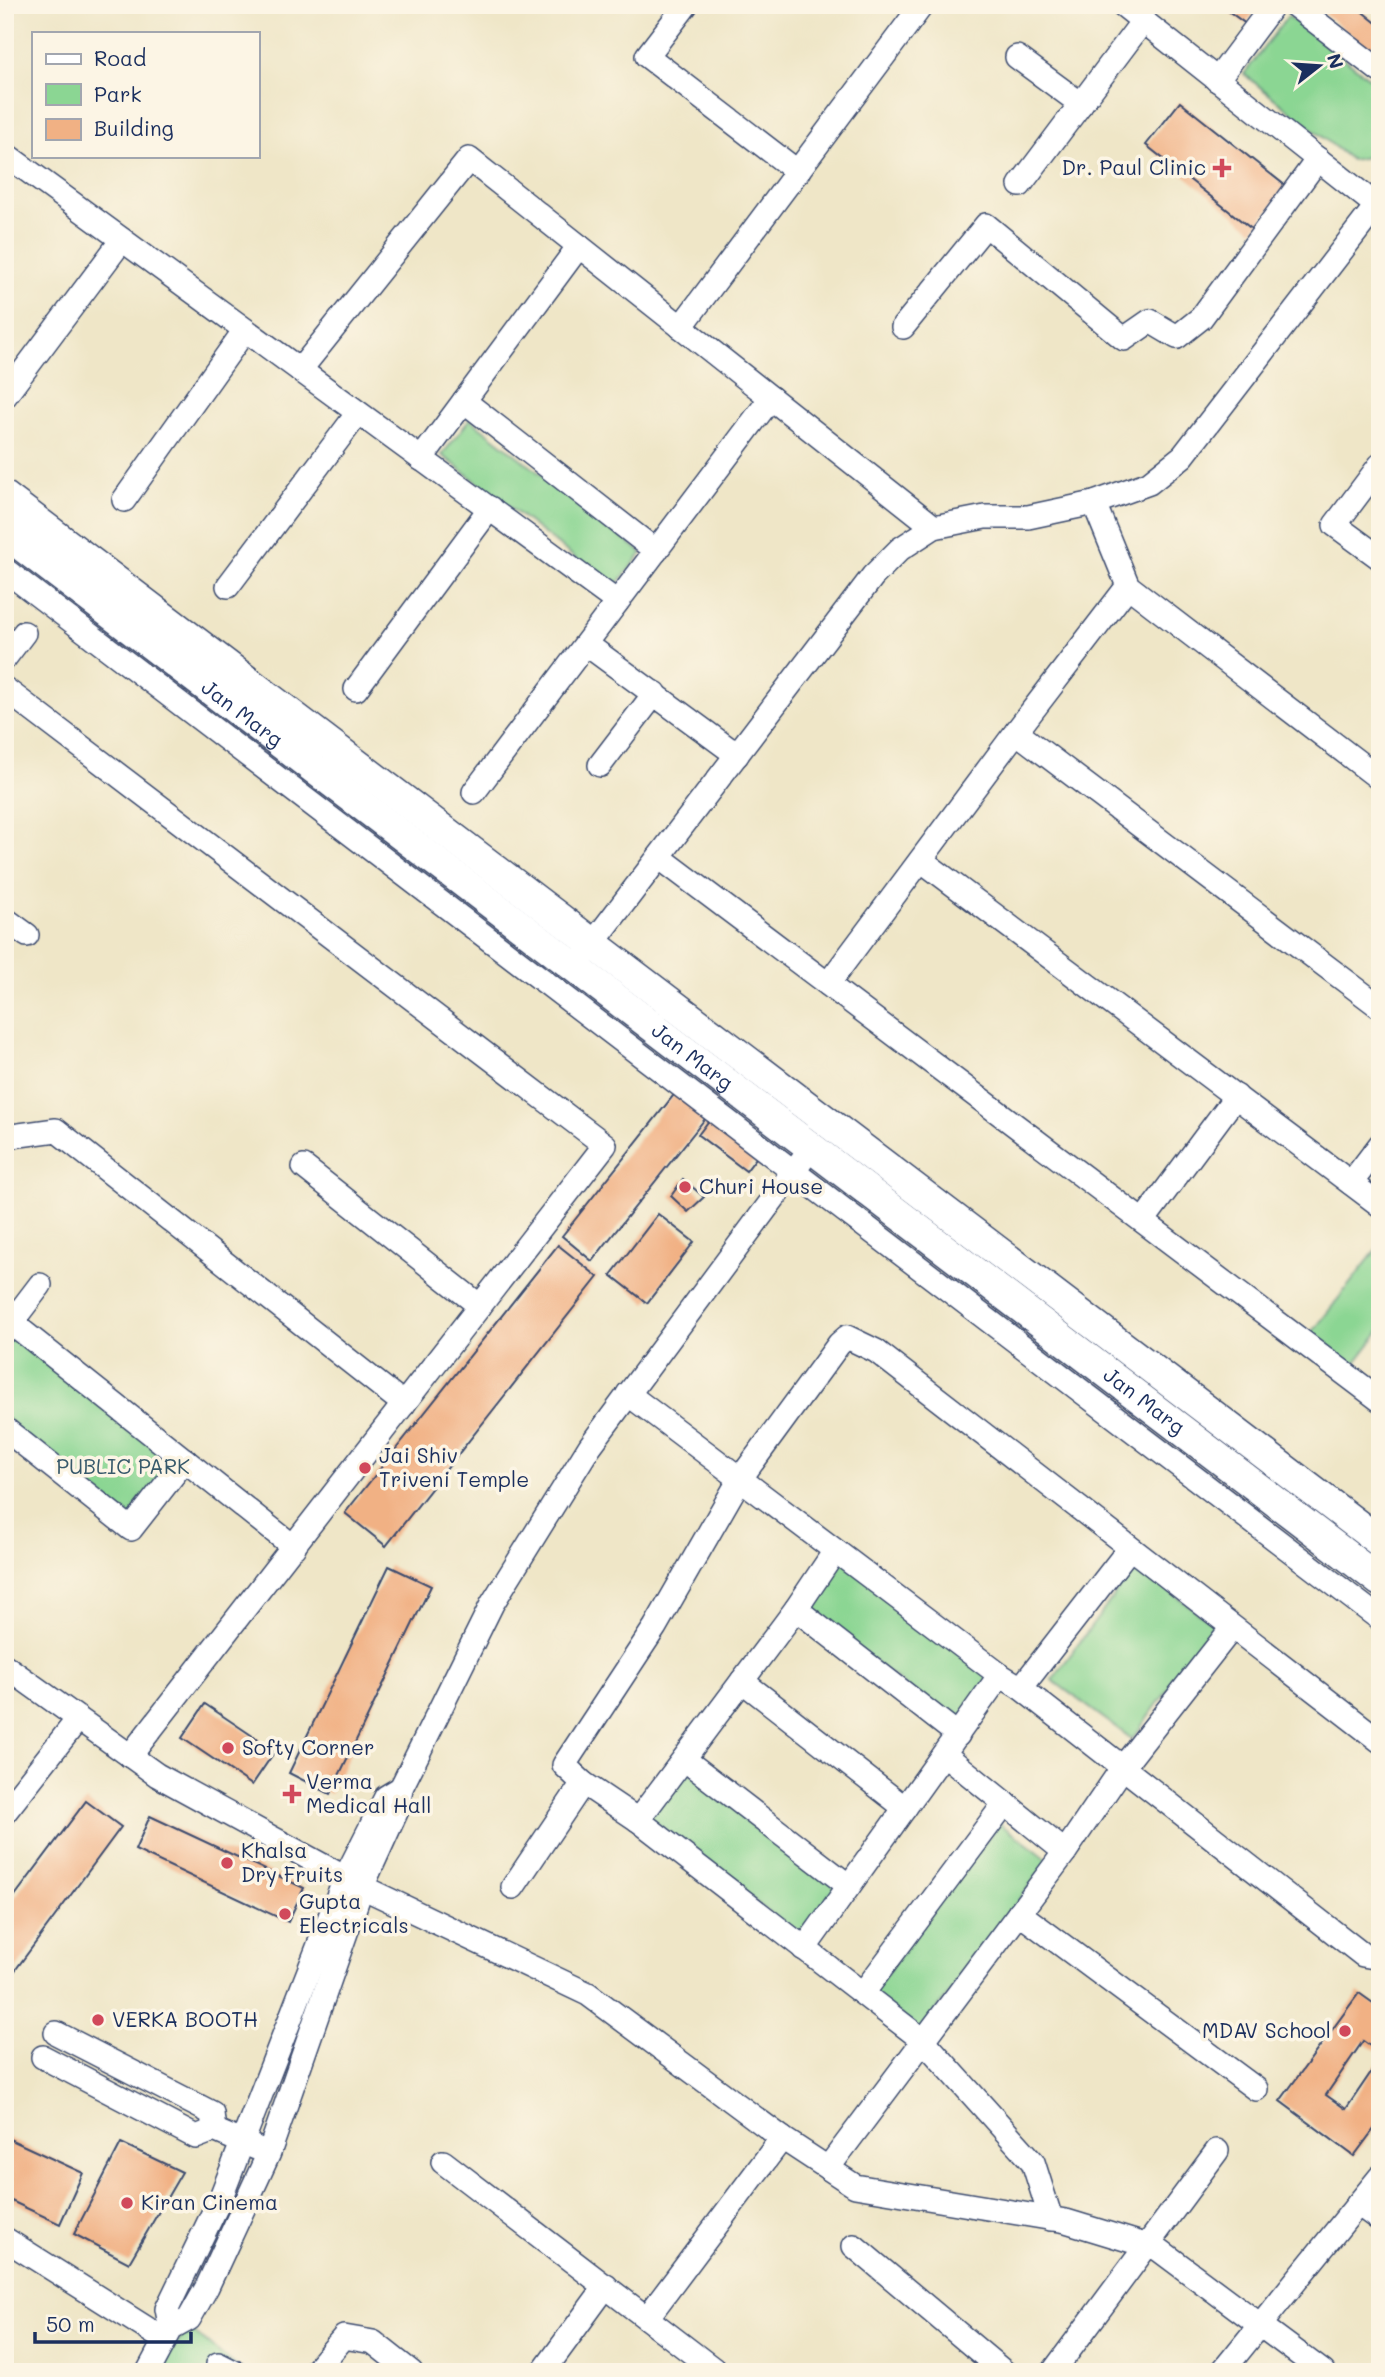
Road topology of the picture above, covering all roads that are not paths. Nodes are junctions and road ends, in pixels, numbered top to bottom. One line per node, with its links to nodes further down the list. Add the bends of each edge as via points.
1 (686, 5): 13 (street, via 647,56)
2 (922, 5): 13 (street)
3 (1123, 5): 6 (street)
4 (1273, 5): 9 (street)
5 (1294, 5): 8 (street)
6 (1143, 21): 9 (street); 10 (street)
7 (1017, 57): 10 (street)
8 (1380, 71)
9 (1217, 80): 12 (street)
10 (1081, 104): 14 (street)
11 (5, 155): 16 (street)
12 (1318, 159): 15 (street); 19 (street, via 1201,318 1177,337 1150,321 1124,339 986,225)
13 (798, 172): 18 (street)
14 (1020, 185)
15 (1378, 204): 30 (street, via 1183,456 1149,484)
16 (122, 240): 20 (street); 22 (street)
17 (579, 246): 18 (street); 21 (street, via 469,159); 24 (street)
18 (681, 327): 23 (street)
19 (903, 327)
20 (245, 330): 21 (street); 29 (street)
21 (300, 370): 25 (street)
22 (5, 396)
23 (771, 398): 32 (street); 34 (street)
24 (464, 401): 26 (street); 34 (street)
25 (358, 412): 26 (street); 37 (street)
26 (421, 459): 31 (street)
27 (1380, 465): 35 (street, via 1335,525)
28 (5, 498): 55 (main road, Jan Marg)
29 (124, 500)
30 (1094, 503): 32 (street, via 1028,517 985,517); 38 (street)
31 (490, 508): 39 (street); 44 (street)
32 (934, 527): 47 (street, via 900,549 873,576)
33 (5, 533): 56 (main road, Jan Marg)
34 (656, 551): 39 (street)
35 (1380, 558)
36 (5, 570): 65 (street)
37 (228, 586)
38 (1128, 586): 46 (street); 49 (street)
39 (617, 602): 41 (street)
40 (24, 633): 42 (street)
41 (586, 644): 45 (street); 50 (street)
42 (5, 658)
43 (5, 689): 70 (street, via 605,1145)
44 (356, 689)
45 (655, 693): 47 (street); 48 (street)
46 (1016, 733): 52 (street); 58 (street)
47 (737, 755): 51 (street)
48 (600, 765)
49 (1380, 779)
50 (474, 792)
51 (659, 857): 55 (street); 57 (street)
52 (921, 860): 57 (street); 59 (street)
53 (5, 919): 54 (street)
54 (27, 935)
55 (592, 944): 56 (street); 60 (main road, Jan Marg)
56 (574, 967): 63 (main road, Jan Marg)
57 (828, 984): 68 (street)
58 (1380, 1007)
59 (1236, 1097): 66 (street); 68 (street)
60 (829, 1123): 63 (street); 78 (main road, Jan Marg)
61 (5, 1137): 74 (street, via 56,1130)
62 (1380, 1145): 66 (street)
63 (811, 1148): 65 (street); 82 (main road, Jan Marg)
64 (304, 1167): 70 (street)
65 (793, 1172): 72 (street); 84 (street)
66 (1351, 1183): 67 (street)
67 (1380, 1205)
68 (1143, 1221): 73 (street)
69 (40, 1285): 71 (street)
70 (480, 1306): 74 (street)
71 (8, 1327): 76 (street)
72 (628, 1394): 77 (street); 103 (street, via 492,1604 401,1787 386,1797)
73 (1380, 1400)
74 (404, 1404): 79 (street)
75 (5, 1429): 76 (street, via 131,1529)
76 (185, 1460): 79 (street)
77 (740, 1479): 80 (street, via 846,1337 876,1351); 81 (street); 97 (street, via 655,1627 564,1765)
78 (1380, 1542)
79 (294, 1547): 94 (street)
80 (1129, 1549): 85 (street); 89 (street)
81 (835, 1551): 83 (street); 87 (street)
82 (1380, 1581)
83 (796, 1609): 88 (street); 91 (street)
84 (1380, 1619)
85 (1232, 1628): 92 (street); 96 (street)
86 (5, 1666): 90 (street)
87 (1000, 1675): 89 (street); 91 (street)
88 (742, 1681): 95 (street); 99 (street)
89 (1021, 1688): 96 (street)
90 (78, 1718): 94 (street); 100 (street)
91 (958, 1735): 93 (street)
92 (1380, 1741)
93 (944, 1754): 98 (street); 99 (street)
94 (130, 1756): 103 (street)
95 (684, 1759): 101 (street); 104 (street)
96 (1123, 1767): 102 (street); 108 (street, via 1363,1955)
97 (583, 1783): 101 (street); 105 (street)
98 (1005, 1803): 102 (street); 109 (street)
99 (905, 1808): 104 (street)
100 (5, 1812)
101 (638, 1820): 107 (street)
102 (1065, 1852): 106 (street)
103 (354, 1882): 115 (street, via 588,1994); 116 (street); 118 (street)
104 (849, 1886): 107 (street)
105 (513, 1887)
106 (1019, 1913): 111 (street); 113 (street)
107 (804, 1949): 109 (street)
108 (1380, 1958)
109 (863, 1993): 111 (street)
110 (56, 2033): 114 (street, via 212,2113)
111 (924, 2040): 120 (street); 123 (street, via 1033,2161)
112 (43, 2057): 114 (street, via 197,2137)
113 (1256, 2089)
114 (214, 2130): 116 (street)
115 (782, 2138): 120 (street); 129 (street)
116 (242, 2142): 118 (street); 131 (street, via 167,2309)
117 (1217, 2151): 127 (street)
118 (269, 2153): 131 (street, via 207,2287 189,2319)
119 (443, 2162): 128 (street)
120 (828, 2168): 123 (street, via 855,2186)
121 (1380, 2177): 122 (street)
122 (1358, 2204): 124 (street); 130 (street)
123 (1051, 2218): 127 (street)
124 (1380, 2220)
125 (5, 2239): 131 (street)
126 (854, 2246): 137 (street)
127 (1148, 2246): 130 (street); 138 (street)
128 (606, 2286): 129 (street); 135 (street)
129 (647, 2318): 136 (street)
130 (1261, 2324): 139 (street); 140 (street)
131 (168, 2334): 132 (street)
132 (148, 2372)
133 (314, 2372): 134 (street, via 344,2337 373,2342)
134 (411, 2372)
135 (543, 2372)
136 (718, 2372)
137 (1004, 2372)
138 (1053, 2372)
139 (1222, 2372)
140 (1324, 2372)

